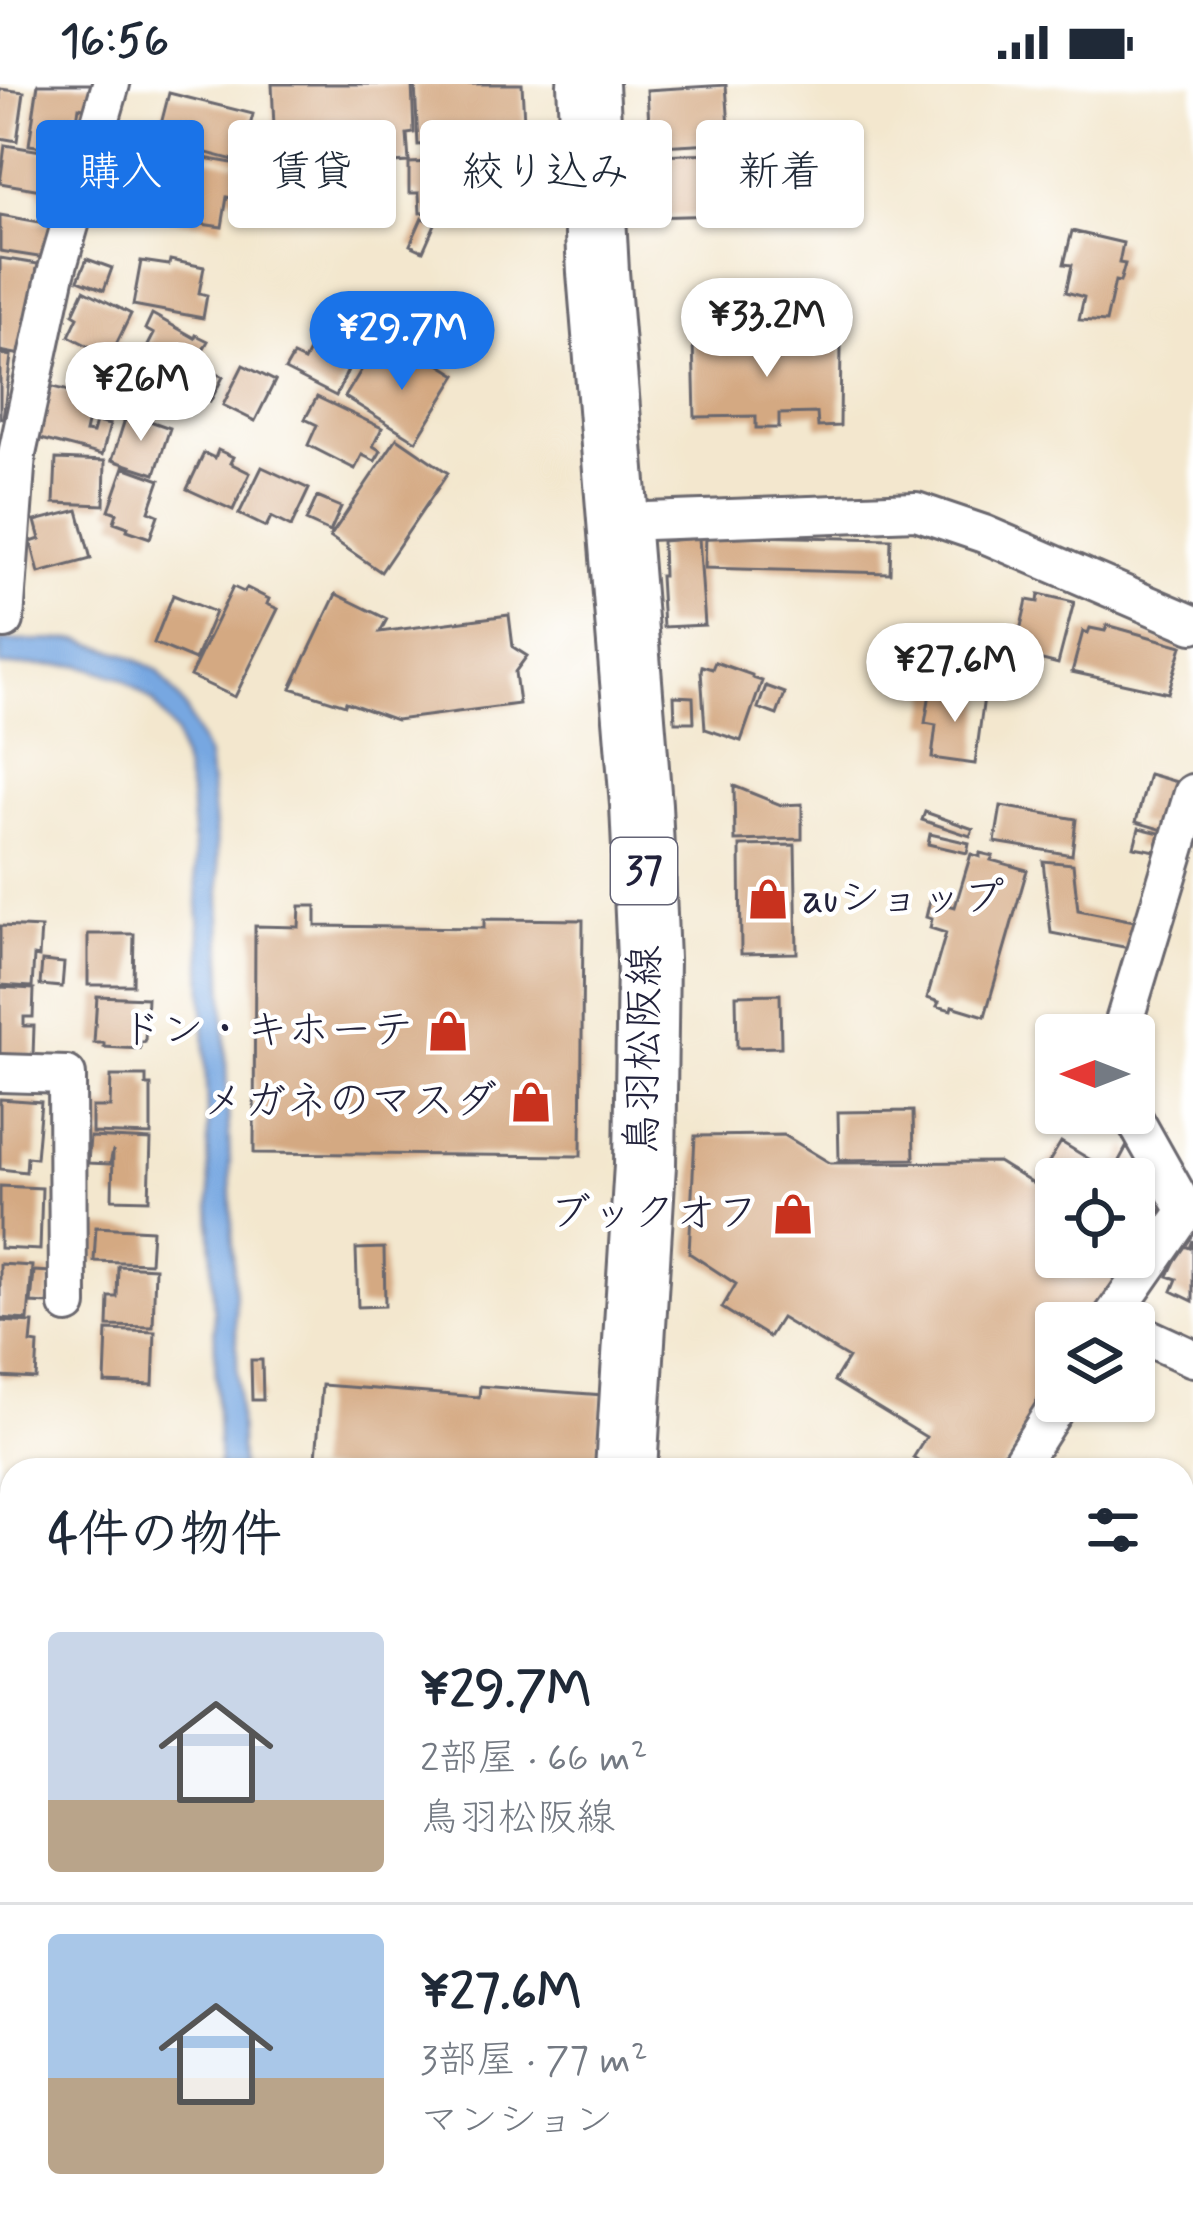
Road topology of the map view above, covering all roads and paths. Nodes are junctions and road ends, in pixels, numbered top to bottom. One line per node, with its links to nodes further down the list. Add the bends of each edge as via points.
1 (111, 84): 6 (street, via 56,273 17,454)
2 (572, 84): 4 (main road, 鳥羽松阪線 / 37)
3 (588, 84): 4 (main road, 鳥羽松阪線 / 37)
4 (598, 272): 5 (main road, 鳥羽松阪線 / 37)
5 (620, 522): 7 (street, via 916,512); 17 (main road, 鳥羽松阪線 / 37, via 648,959)
6 (5, 620)
7 (1193, 624)
8 (1193, 793): 9 (street)
9 (1126, 1014)
10 (0, 1072): 13 (street, via 67,1075)
11 (1143, 1134): 12 (street, via 1186,1210)
12 (1130, 1302)
13 (68, 1305)
14 (1155, 1341): 15 (street)
15 (1193, 1358)
16 (1047, 1422): 18 (street)
17 (627, 1458)
18 (1024, 1458)

